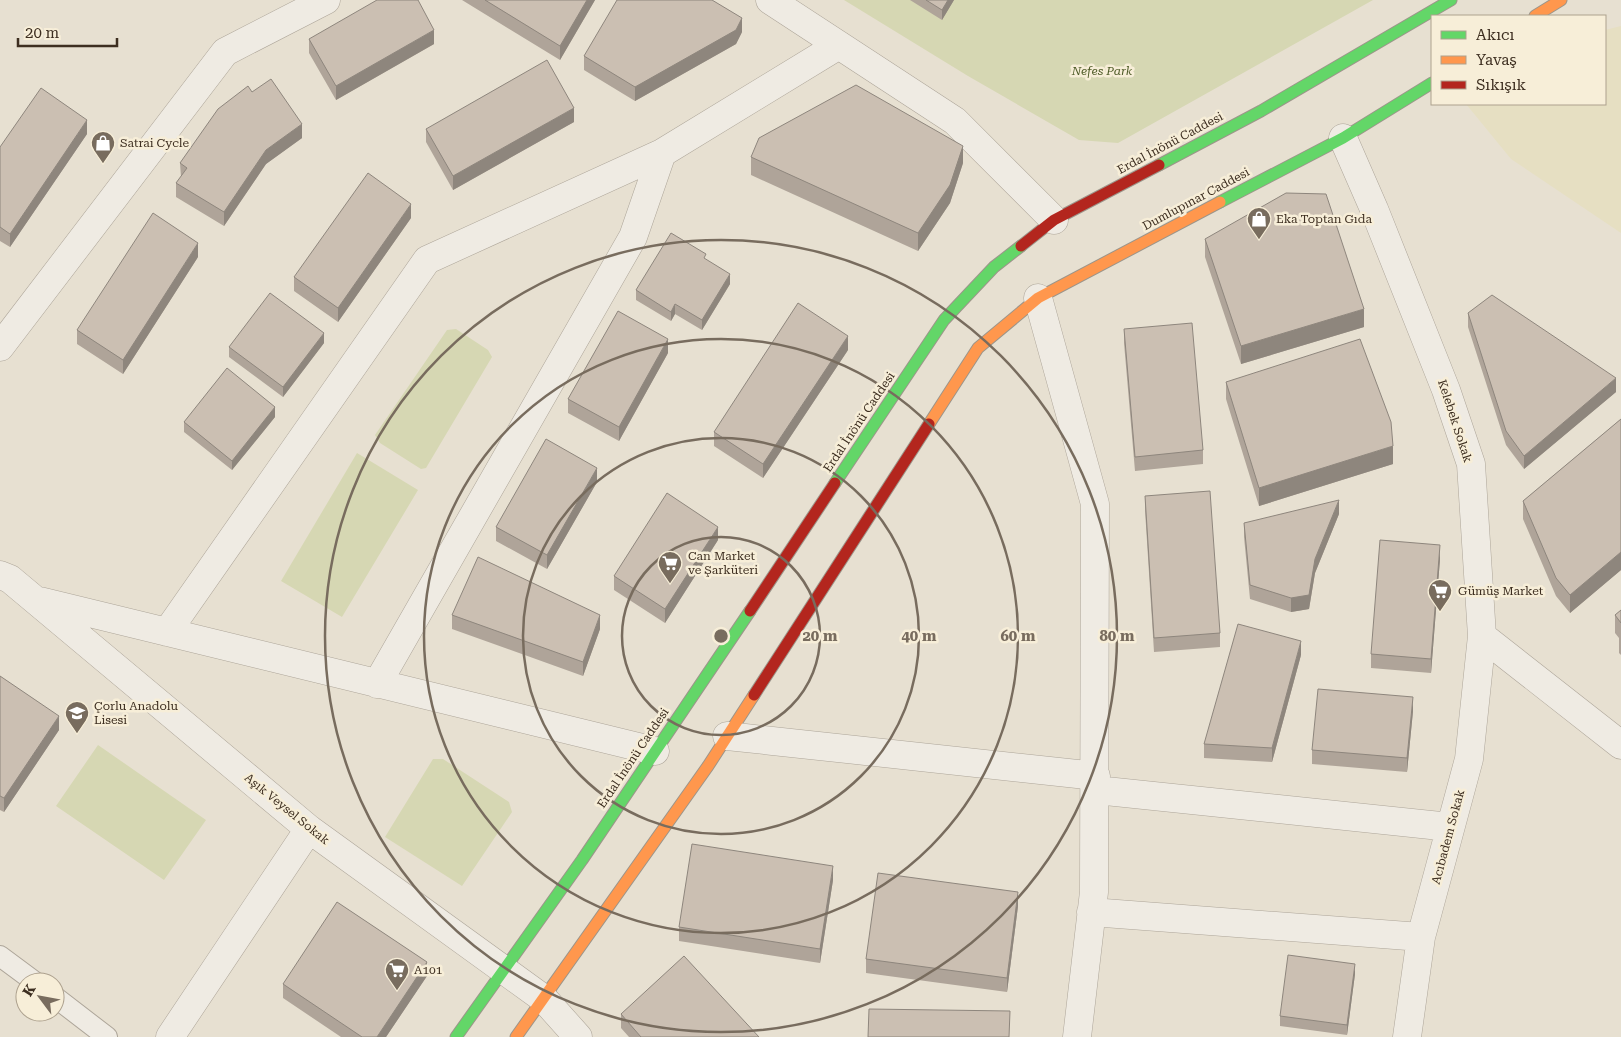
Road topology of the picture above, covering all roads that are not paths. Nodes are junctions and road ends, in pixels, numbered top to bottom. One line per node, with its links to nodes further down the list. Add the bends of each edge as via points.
1 (326, 0): 12 (street, via 225,52)
2 (770, 0): 6 (street)
3 (1451, 0): 10 (main road, Erdal İnönü Caddesi, via 1261,111)
4 (1561, 0): 5 (main road)
5 (1537, 15)
6 (839, 46): 9 (street); 10 (street, via 955,121)
7 (1431, 83): 8 (main road, Dumlupınar Caddesi)
8 (1343, 138): 11 (main road, Dumlupınar Caddesi); 16 (street, Kelebek Sokak, via 1443,381 1471,464)
9 (662, 153): 15 (street, via 427,260); 17 (street, via 633,237)
10 (1054, 220): 20 (main road, Erdal İnönü Caddesi, via 994,267 944,320)
11 (1038, 298): 18 (main road, Dumlupınar Caddesi, via 978,348); 21 (street, via 1095,504)
12 (0, 347)
13 (0, 575): 14 (street, Aşık Veysel Sokak)
14 (34, 599): 15 (street); 23 (street, Aşık Veysel Sokak)
15 (166, 632): 17 (street)
16 (1482, 636): 19 (street); 22 (street, Acıbadem Sokak, via 1469,759)
17 (377, 684): 20 (street)
18 (727, 736): 21 (street); 29 (main road)
19 (1621, 745)
20 (655, 751): 27 (main road, Erdal İnönü Caddesi)
21 (1096, 783): 22 (street); 24 (street)
22 (1450, 827): 25 (street, Acıbadem Sokak)
23 (309, 829): 27 (street, Aşık Veysel Sokak); 32 (street)
24 (1091, 912): 25 (street); 36 (street)
25 (1421, 937): 37 (street, Acıbadem Sokak)
26 (0, 956): 28 (lane)
27 (505, 970): 29 (street, Aşık Veysel Sokak); 33 (main road, Erdal İnönü Caddesi)
28 (22, 972)
29 (544, 999): 34 (main road); 35 (street, Aşık Veysel Sokak)
30 (65, 1005): 31 (lane)
31 (107, 1037)
32 (170, 1037)
33 (456, 1037)
34 (516, 1037)
35 (578, 1037)
36 (1077, 1037)
37 (1407, 1037)

